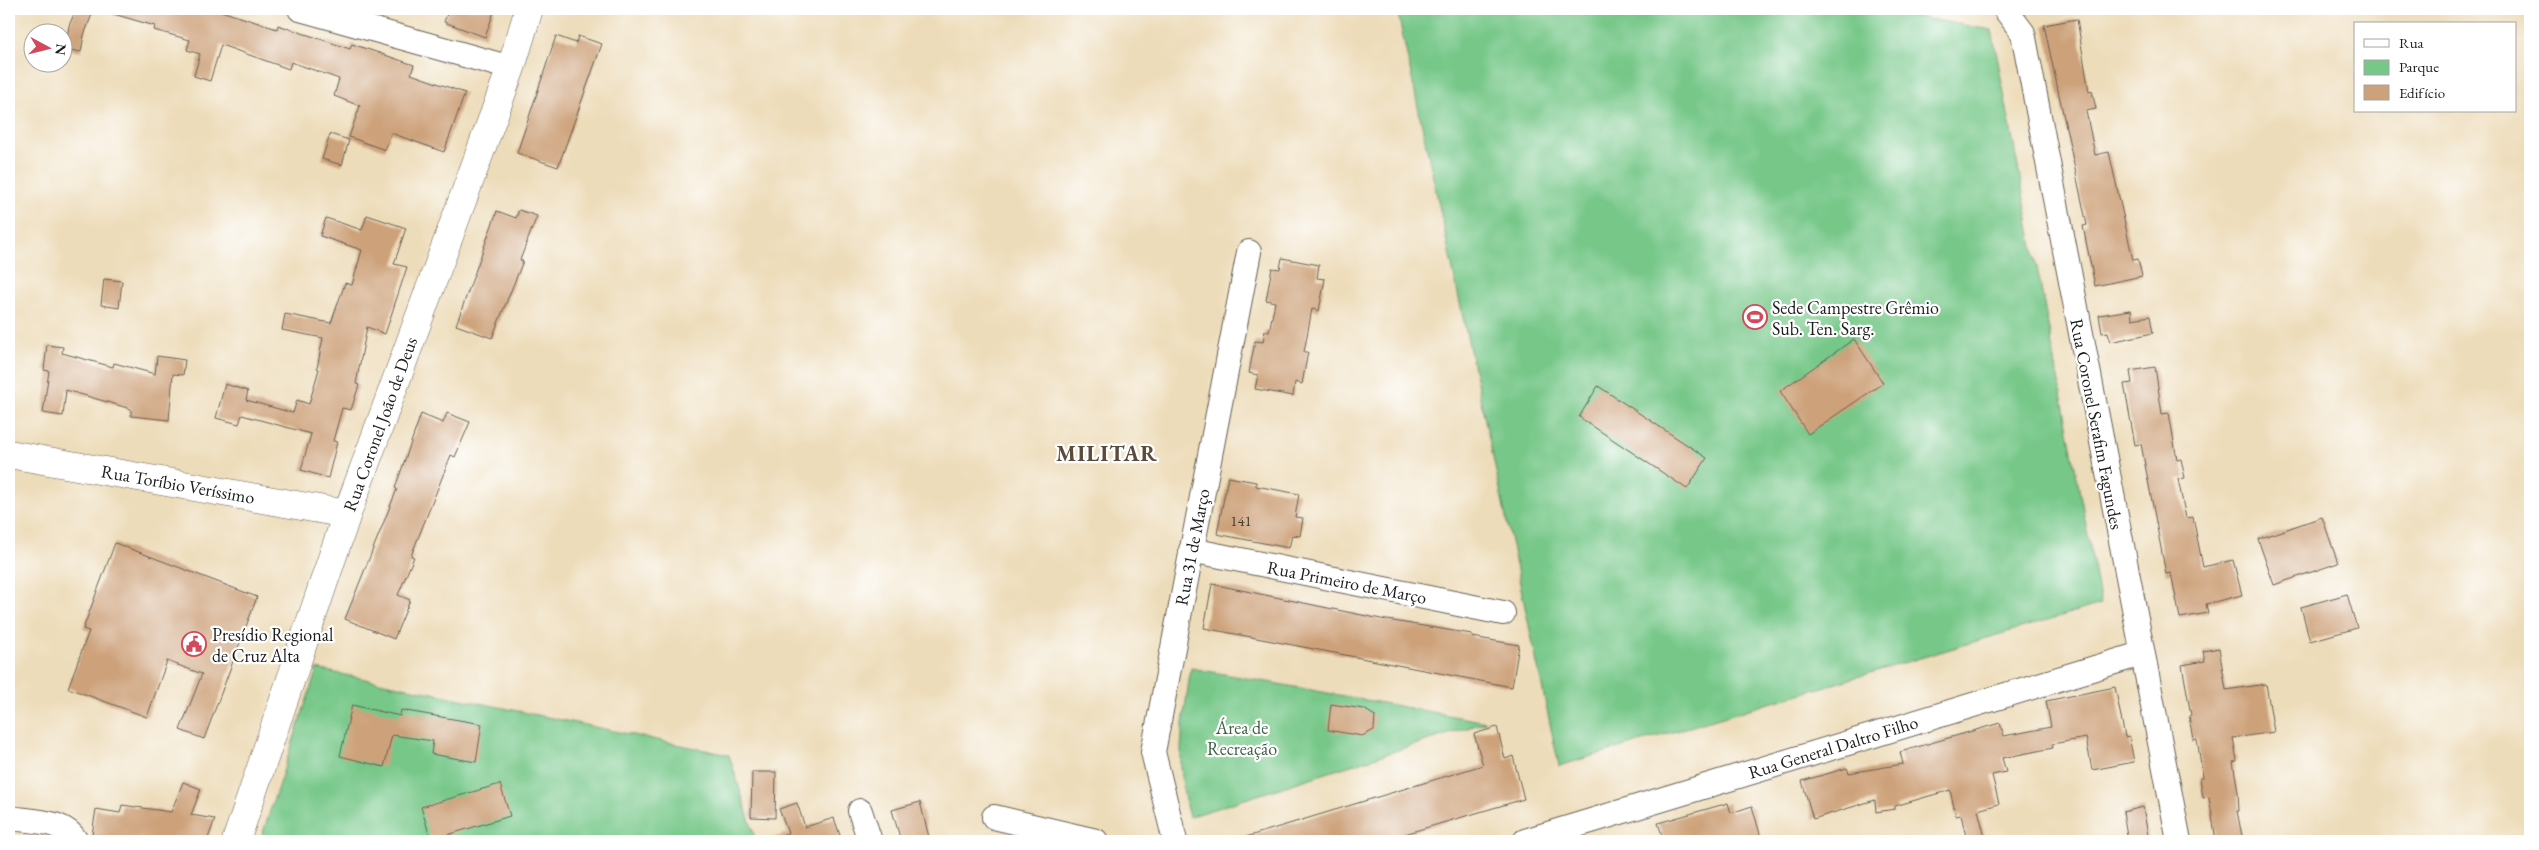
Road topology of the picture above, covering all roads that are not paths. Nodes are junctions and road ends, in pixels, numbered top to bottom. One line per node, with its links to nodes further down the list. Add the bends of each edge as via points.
1 (300, 9): 4 (street)
2 (529, 9): 4 (street, Rua Coronel João de Deus)
3 (2007, 10): 10 (street, Rua Coronel Serafim Fagundes, via 2023,33)
4 (511, 68): 7 (street, Rua Coronel João de Deus)
5 (1249, 252): 8 (street, Rua 31 de Março)
6 (9, 454): 7 (street, Rua Toríbio Veríssimo)
7 (347, 514): 16 (street, Rua Coronel João de Deus)
8 (1192, 550): 9 (street, Rua Primeiro de Março); 19 (street, Rua 31 de Março, via 1153,752)
9 (1504, 613)
10 (2141, 654): 15 (street, Rua General Daltro Filho); 20 (street, Rua Coronel Serafim Fagundes)
11 (860, 811): 17 (street)
12 (994, 817): 18 (street)
13 (9, 818): 14 (street, via 56,825)
14 (75, 839)
15 (1530, 840)
16 (236, 841)
17 (870, 841)
18 (1096, 841)
19 (1175, 841)
20 (2179, 841)

